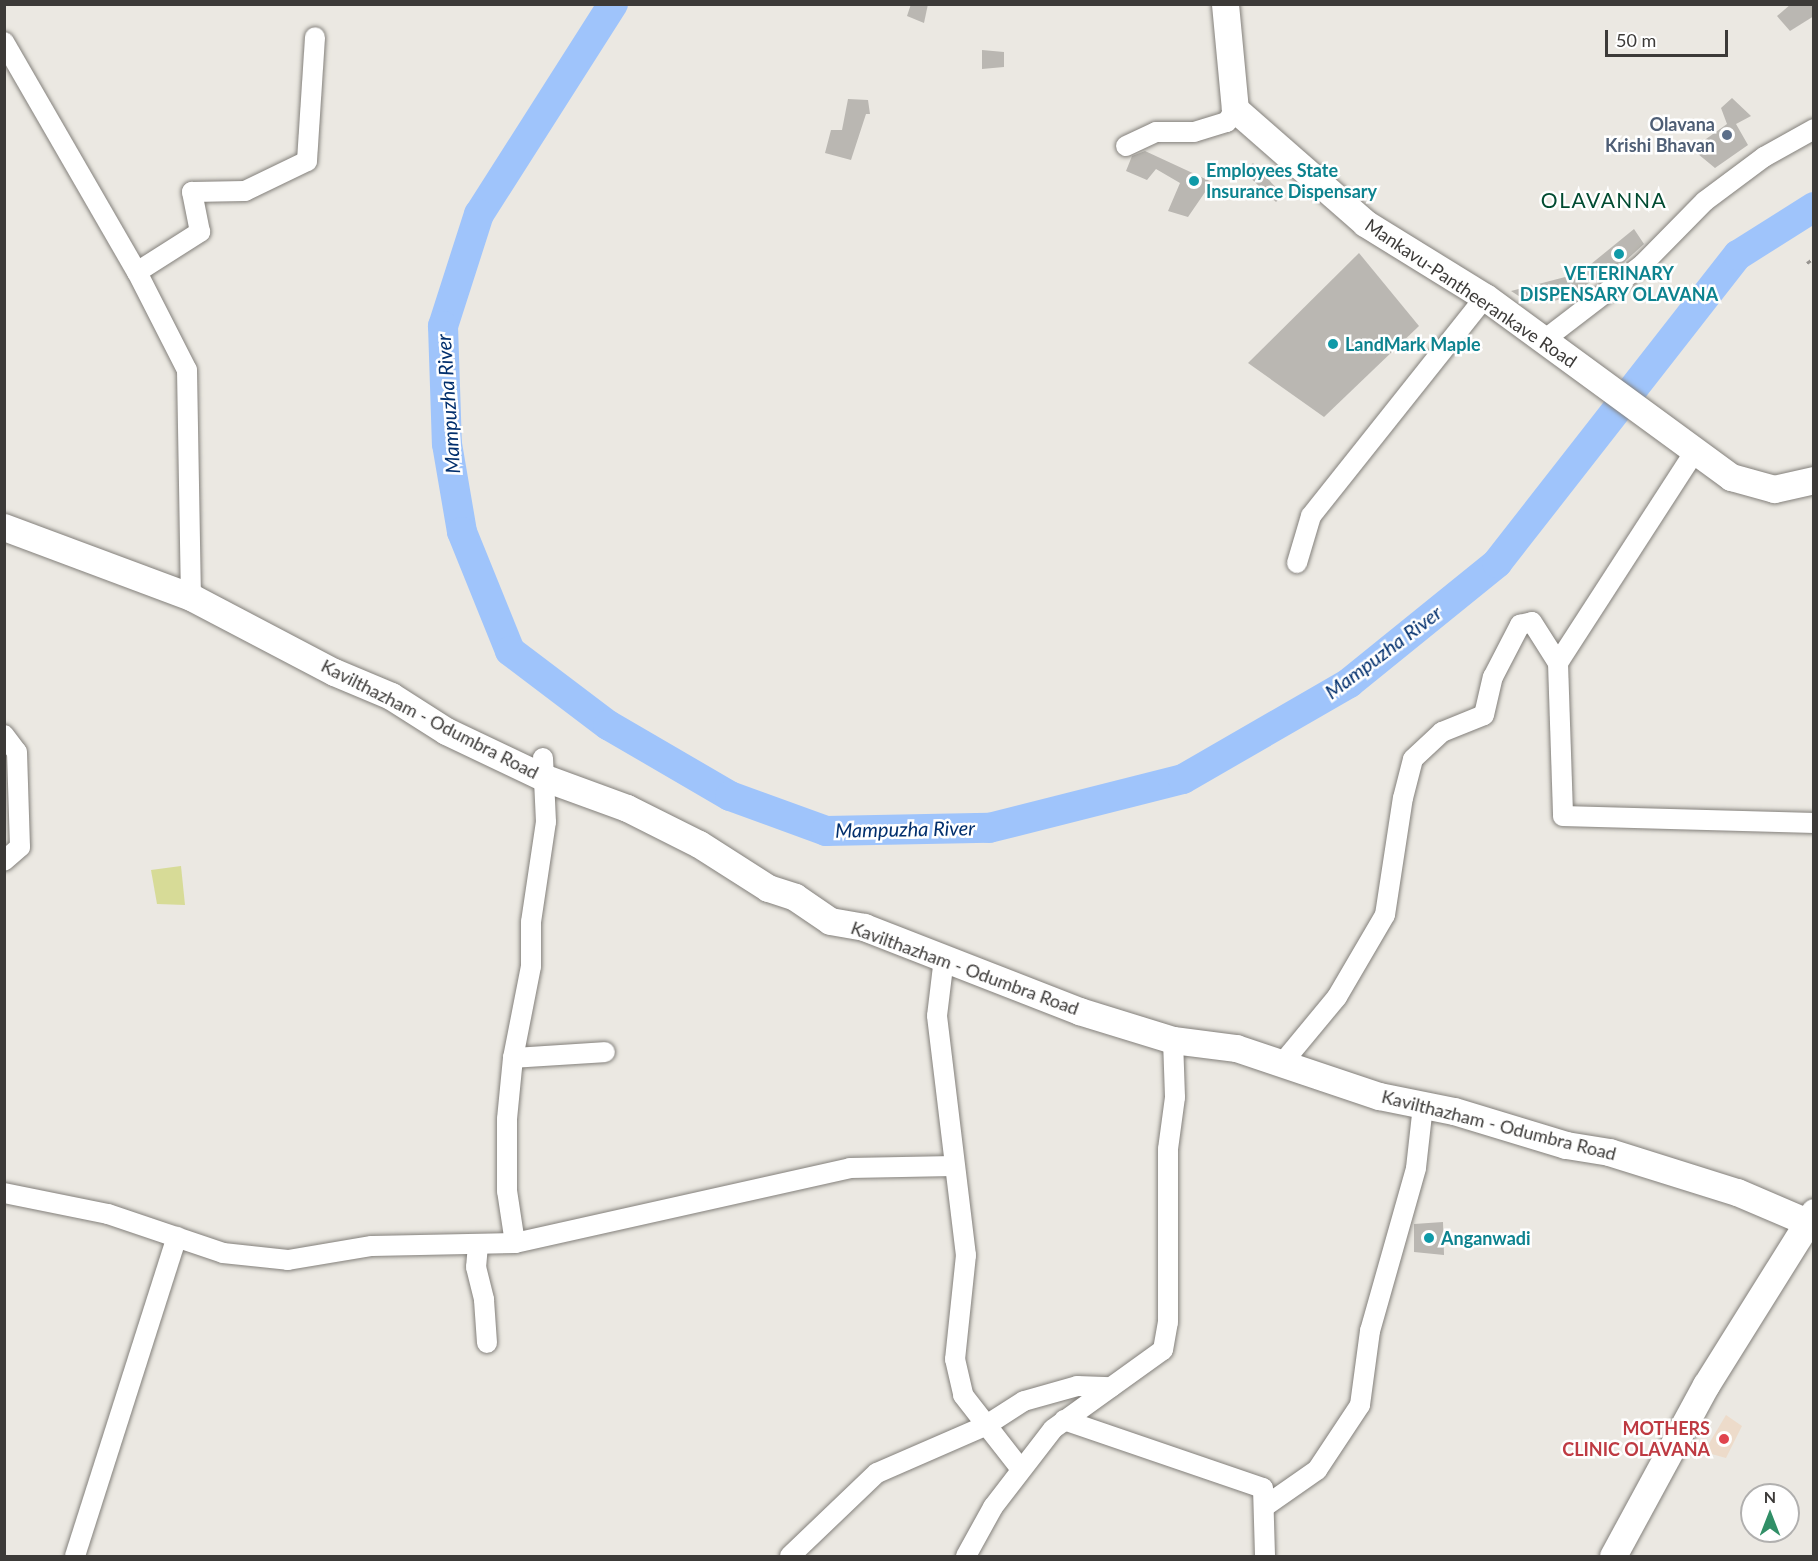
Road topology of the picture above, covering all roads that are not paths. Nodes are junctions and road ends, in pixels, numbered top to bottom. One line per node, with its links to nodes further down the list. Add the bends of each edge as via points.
1 (1225, 4): 4 (main road)
2 (315, 37): 7 (street, via 307,161 245,191 192,192 200,232)
3 (4, 42): 7 (street)
4 (1235, 110): 6 (street, via 1227,122 1194,132 1156,132); 8 (main road, Mankavu-Pantheerankave Road, via 1365,223)
5 (1814, 129): 9 (street, via 1764,157 1704,201 1642,264)
6 (1126, 146)
7 (137, 272): 14 (street, via 187,370)
8 (1485, 297): 9 (main road, Mankavu-Pantheerankave Road); 13 (street, via 1311,516)
9 (1544, 340): 10 (main road, Mankavu-Pantheerankave Road)
10 (1695, 451): 11 (main road, Mankavu-Pantheerankave Road, via 1731,477 1774,489); 15 (street)
11 (1814, 480)
12 (4, 526): 14 (main road, Kavilthazham - Odumbra Road)
13 (1297, 562)
14 (191, 597): 17 (main road, Kavilthazham - Odumbra Road, via 334,672 391,696 446,731)
15 (1558, 663): 18 (street, via 1563,816); 24 (street, via 1532,622 1520,625 1493,677 1484,715 1442,732 1413,759 1402,798 1385,915 1337,997)
16 (4, 735): 19 (street, via 17,752 20,847)
17 (544, 768): 20 (main road, Kavilthazham - Odumbra Road, via 699,844 830,921 864,927); 23 (street, via 546,822 532,911 531,966)
18 (1814, 823)
19 (4, 861)
20 (944, 958): 21 (main road, Kavilthazham - Odumbra Road, via 1079,1011); 26 (street, via 937,1016)
21 (1173, 1040): 24 (main road, Kavilthazham - Odumbra Road, via 1236,1048); 33 (street, via 1175,1097 1168,1149 1168,1322 1163,1350)
22 (605, 1052): 23 (street)
23 (513, 1058): 30 (street, via 507,1119 507,1191)
24 (1284, 1061): 25 (main road, Kavilthazham - Odumbra Road, via 1379,1096)
25 (1423, 1106): 28 (main road, Kavilthazham - Odumbra Road, via 1454,1111 1566,1145 1610,1152); 37 (street, via 1416,1168 1370,1331 1360,1405 1317,1470)
26 (954, 1166): 30 (street, via 850,1168); 35 (street, via 966,1256 955,1359 963,1395)
27 (4, 1193): 29 (street, via 108,1214)
28 (1810, 1217): 42 (main road, via 1706,1385)
29 (177, 1237): 31 (street, via 223,1253 288,1260 372,1246); 38 (street)
30 (515, 1243): 31 (street)
31 (478, 1245): 32 (street, via 476,1267 484,1300)
32 (487, 1342)
33 (1111, 1387): 34 (street); 35 (street, via 1077,1386 1024,1401)
34 (1064, 1420): 36 (street); 37 (street, via 1263,1488)
35 (985, 1426): 36 (street); 39 (street, via 877,1473)
36 (1020, 1468): 40 (street)
37 (1264, 1507): 41 (street)
38 (75, 1557)
39 (790, 1557)
40 (966, 1557)
41 (1265, 1557)
42 (1613, 1557)

